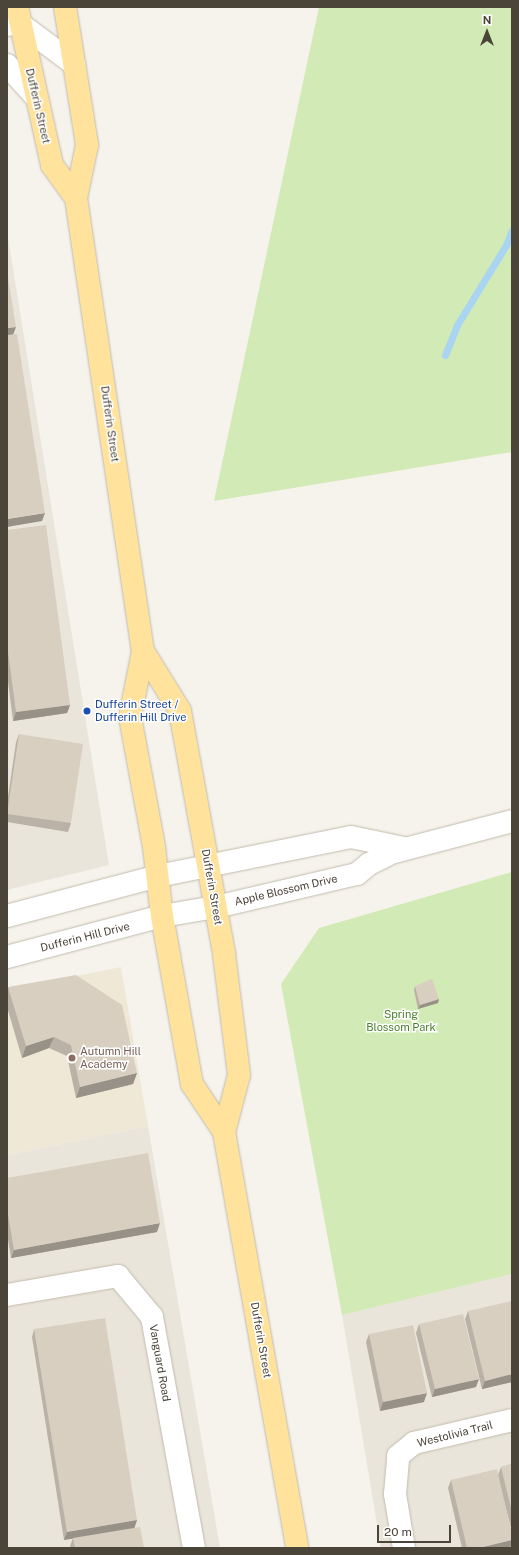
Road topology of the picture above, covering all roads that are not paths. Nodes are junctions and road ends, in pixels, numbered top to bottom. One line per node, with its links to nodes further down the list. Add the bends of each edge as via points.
1 (64, 7): 3 (main road, Dufferin Street)
2 (14, 19): 3 (street); 5 (main road, Dufferin Street)
3 (74, 64): 6 (main road, Dufferin Street, via 87,145)
4 (7, 65): 5 (street)
5 (36, 97): 6 (main road, Dufferin Street, via 52,165)
6 (76, 198): 7 (main road, Dufferin Street)
7 (143, 651): 10 (main road, Dufferin Street, via 180,711); 11 (main road, Dufferin Street, via 130,717)
8 (512, 821): 9 (street, Apple Blossom Drive)
9 (404, 848): 10 (street, Apple Blossom Drive, via 351,837); 12 (street, Apple Blossom Drive, via 369,864 357,874)
10 (208, 866): 11 (street, Apple Blossom Drive); 12 (main road, Dufferin Street)
11 (158, 876): 13 (street); 14 (main road, Dufferin Street)
12 (216, 907): 14 (street, Apple Blossom Drive); 16 (main road, Dufferin Street, via 239,1075)
13 (7, 916)
14 (162, 916): 15 (street, Dufferin Hill Drive); 16 (main road, Dufferin Street, via 192,1084)
15 (7, 957)
16 (224, 1132): 20 (main road, Dufferin Street)
17 (7, 1294): 19 (street, Vanguard Road, via 118,1276 152,1317)
18 (512, 1420): 21 (street, Westolivia Trail, via 414,1443 398,1456 394,1494)
19 (194, 1548)
20 (297, 1548)
21 (404, 1548)

